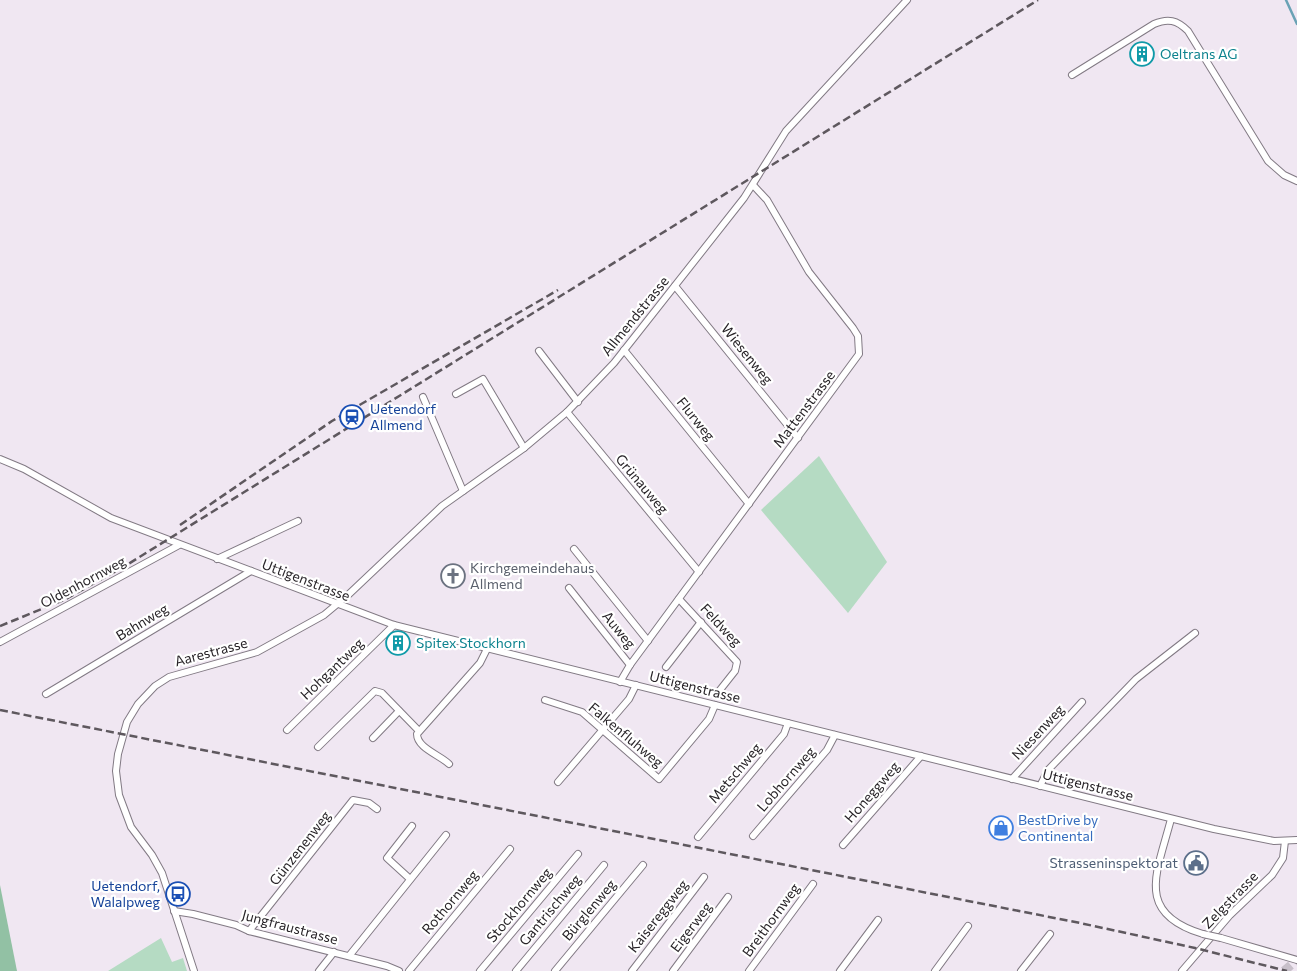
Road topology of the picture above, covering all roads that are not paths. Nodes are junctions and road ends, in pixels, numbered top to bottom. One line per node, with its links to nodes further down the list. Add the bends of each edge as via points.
1 (907, 0): 4 (street, Allmendstrasse, via 791,126)
2 (1072, 75): 3 (street, via 1154,24 1163,20 1180,23 1268,162)
3 (1297, 181)
4 (753, 185): 5 (street, Allmendstrasse); 12 (street, Mattenstrasse, via 767,200 809,272 858,336 859,354)
5 (675, 286): 6 (street, Allmendstrasse); 12 (street, Wiesenweg)
6 (624, 350): 10 (street, Allmendstrasse); 16 (street, Flurweg)
7 (539, 351): 10 (street)
8 (456, 394): 13 (street, via 483,378)
9 (423, 397): 15 (street)
10 (578, 402): 11 (street, Allmendstrasse)
11 (567, 412): 13 (street, Allmendstrasse); 22 (street, Grünauweg)
12 (798, 438): 16 (street, Mattenstrasse)
13 (524, 448): 15 (street, Allmendstrasse)
14 (0, 459): 18 (street, Uttigenstrasse, via 101,514)
15 (463, 491): 25 (street, Allmendstrasse, via 430,516)
16 (749, 504): 22 (street, Mattenstrasse)
17 (298, 521): 20 (street)
18 (179, 544): 20 (street, Uttigenstrasse); 30 (street, Oldenhornweg)
19 (574, 549): 29 (street)
20 (217, 559): 21 (street, Uttigenstrasse)
21 (251, 571): 25 (street, Uttigenstrasse); 36 (street, Bahnweg)
22 (699, 572): 24 (street, Mattenstrasse)
23 (569, 588): 32 (street, Auweg)
24 (679, 599): 26 (street, Feldweg); 29 (street, Mattenstrasse)
25 (337, 605): 27 (street, Uttigenstrasse); 71 (street, Aarestrasse, via 257,652 169,677 149,692 130,716 118,754 119,795 130,827 158,865)
26 (701, 622): 33 (street); 37 (street, Feldweg, via 737,662 735,671)
27 (394, 625): 31 (street, Uttigenstrasse); 43 (street, Hohgantweg)
28 (1196, 633): 53 (street, via 1128,686 1048,770)
29 (648, 641): 32 (street, Mattenstrasse)
30 (0, 642)
31 (487, 648): 34 (street, Uttigenstrasse); 45 (street, via 480,663)
32 (630, 665): 34 (street, Mattenstrasse)
33 (666, 667)
34 (620, 682): 35 (street, Uttigenstrasse)
35 (636, 685): 40 (street, Uttigenstrasse); 44 (street, via 629,699)
36 (46, 694)
37 (716, 695)
38 (545, 700): 44 (street, Falkenfluhweg, via 578,710)
39 (1082, 702): 51 (street, Niesenweg)
40 (715, 705): 42 (street, Uttigenstrasse); 44 (street, Falkenfluhweg, via 709,719 659,779)
41 (399, 711): 45 (street); 47 (street); 48 (street, via 382,693 375,691)
42 (788, 723): 46 (street, Uttigenstrasse); 58 (street, Metschweg, via 784,734)
43 (287, 730)
44 (602, 730): 52 (street)
45 (419, 731): 50 (street, via 419,742)
46 (836, 735): 49 (street, Uttigenstrasse); 59 (street, Lobhornweg, via 827,750)
47 (373, 738)
48 (318, 747)
49 (921, 756): 51 (street, Uttigenstrasse); 62 (street, Honeggweg)
50 (449, 764)
51 (1012, 779): 53 (street, Uttigenstrasse)
52 (558, 782)
53 (1040, 786): 55 (street, Uttigenstrasse)
54 (377, 809): 74 (street, Günzenenweg, via 369,803 353,800)
55 (1172, 819): 61 (street, via 1241,836); 78 (street, bridge, via 1156,888 1157,901 1168,918 1203,934)
56 (412, 826): 68 (street, via 387,858)
57 (446, 835): 68 (street)
58 (698, 836)
59 (753, 836)
60 (1297, 840): 61 (street)
61 (1285, 841): 92 (street, Zelgstrasse, via 1282,858 1272,874 1230,915)
62 (843, 845)
63 (510, 849): 82 (street, Rothornweg)
64 (578, 854): 83 (street, Stockhornweg)
65 (644, 864): 85 (street, Bürglenweg)
66 (604, 865): 84 (street, Gantrischweg)
67 (704, 877): 86 (street, Kaisereggweg)
68 (410, 879): 77 (street)
69 (813, 884): 88 (street, Breithornweg)
70 (728, 897): 87 (street, Eigerweg)
71 (174, 911): 74 (street, Jungfraustrasse, via 217,920); 79 (street, Aarestrasse)
72 (878, 920): 89 (street)
73 (968, 926): 90 (street)
74 (250, 932): 76 (street, Jungfraustrasse)
75 (1050, 934): 91 (street)
76 (334, 952): 77 (street, Jungfraustrasse); 80 (street)
77 (349, 956): 81 (street, Jungfraustrasse)
78 (1297, 960)
79 (194, 971)
80 (319, 971)
81 (399, 971)
82 (409, 971)
83 (480, 971)
84 (516, 971)
85 (555, 971)
86 (632, 971)
87 (673, 971)
88 (749, 971)
89 (840, 971)
90 (935, 971)
91 (1021, 971)
92 (1182, 971)

